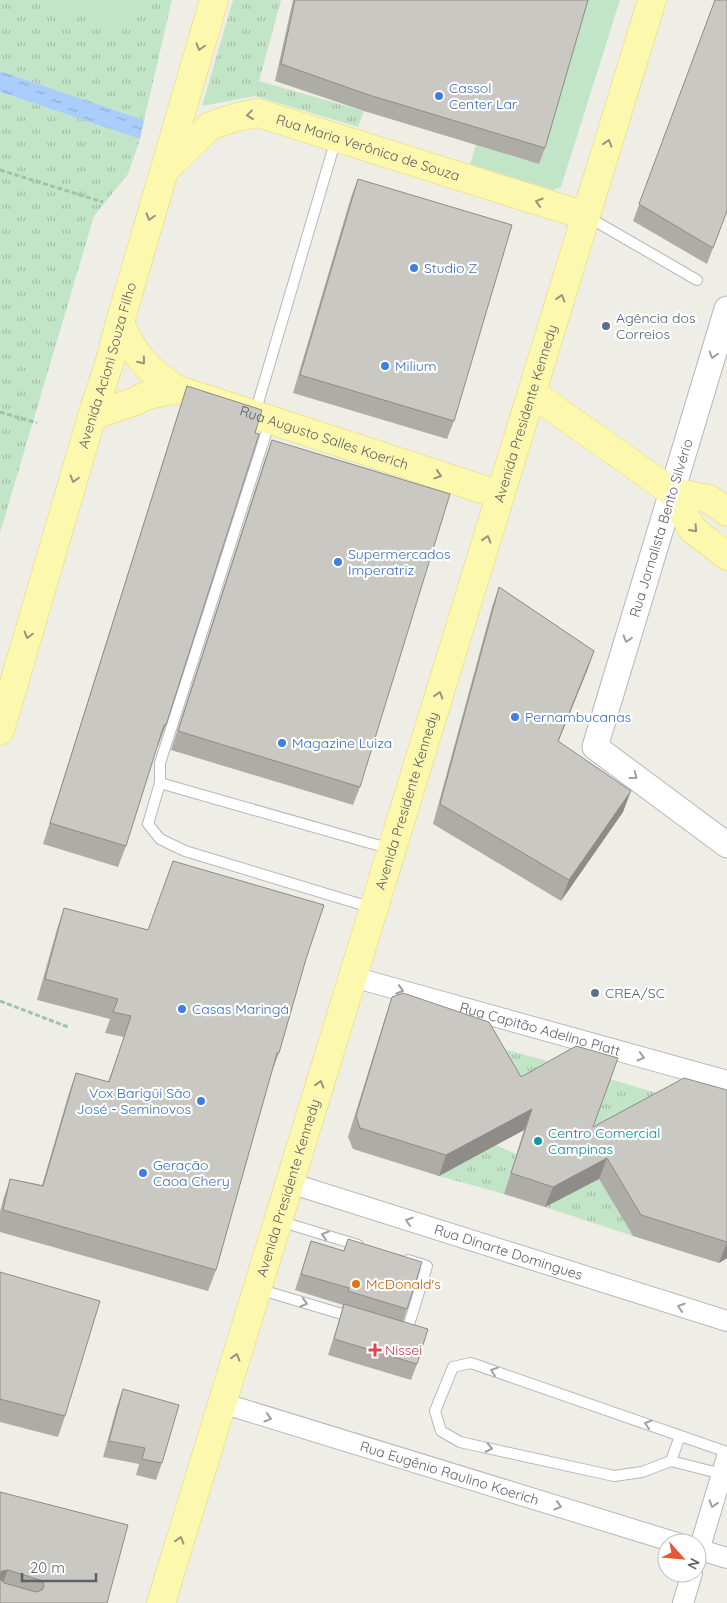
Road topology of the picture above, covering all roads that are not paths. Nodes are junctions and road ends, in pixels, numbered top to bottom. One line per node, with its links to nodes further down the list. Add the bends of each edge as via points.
1 (214, 0): 4 (main road, Avenida Acioni Souza Filho, one-way to 4)
2 (652, 0): 5 (main road, Avenida Presidente Kennedy, one-way to 2)
3 (336, 139): 4 (main road, Rua Maria Verônica de Souza, one-way to 4, via 258,114 237,116 210,126); 5 (main road, Rua Maria Verônica de Souza, one-way to 3); 12 (lane)
4 (164, 170): 8 (main road, Avenida Acioni Souza Filho, one-way to 8)
5 (586, 216): 6 (lane); 10 (main road, Avenida Presidente Kennedy, one-way to 5)
6 (697, 280)
7 (727, 309): 13 (street, Rua Jornalista Bento Silvério, one-way to 13)
8 (120, 322): 9 (main road, Rua Augusto Salles Koerich, one-way to 9, via 141,361); 11 (main road, Avenida Acioni Souza Filho)
9 (176, 390): 11 (main road, via 145,396); 12 (main road, Rua Augusto Salles Koerich)
10 (532, 392): 13 (main road); 14 (main road, Avenida Presidente Kennedy)
11 (92, 416): 17 (main road, Avenida Acioni Souza Filho, one-way to 17)
12 (262, 418): 14 (main road, Rua Augusto Salles Koerich, one-way to 14); 18 (lane, via 160,763)
13 (672, 492): 15 (main road, via 709,499); 16 (main road, one-way to 16, via 692,529); 19 (street, Rua Jornalista Bento Silvério, one-way to 19, via 595,746)
14 (500, 495): 20 (main road, Avenida Presidente Kennedy, one-way to 14)
15 (727, 512)
16 (727, 556)
17 (0, 731)
18 (160, 784): 20 (lane); 21 (lane, via 148,824 160,839 185,851)
19 (727, 845)
20 (392, 850): 21 (main road, Avenida Presidente Kennedy)
21 (374, 908): 22 (main road, Avenida Presidente Kennedy)
22 (353, 977): 23 (street, Rua Capitão Adelino Platt, one-way to 23); 24 (main road, Avenida Presidente Kennedy, one-way to 22)
23 (727, 1081)
24 (290, 1183): 25 (main road, Avenida Presidente Kennedy); 30 (street, Rua Dinarte Domingues, one-way to 24)
25 (278, 1220): 26 (lane, one-way to 25); 28 (main road, Avenida Presidente Kennedy)
26 (371, 1249)
27 (399, 1258): 31 (lane, via 427,1266 406,1334)
28 (257, 1288): 29 (lane, one-way to 29); 32 (main road, Avenida Presidente Kennedy, one-way to 28)
29 (359, 1320)
30 (727, 1321)
31 (397, 1331)
32 (222, 1404): 38 (street, Rua Eugênio Raulino Koerich, one-way to 38); 42 (main road, Avenida Presidente Kennedy, one-way to 32)
33 (680, 1436): 34 (lane); 35 (lane); 35 (lane, one-way to 35, via 470,1362 453,1367 435,1411 441,1431 460,1442 614,1476 642,1472)
34 (727, 1452)
35 (671, 1461): 36 (lane)
36 (725, 1466): 37 (street, one-way to 37)
37 (704, 1533)
38 (657, 1537)
39 (707, 1554): 40 (street)
40 (727, 1558)
41 (689, 1583): 43 (street)
42 (161, 1603)
43 (683, 1603)

